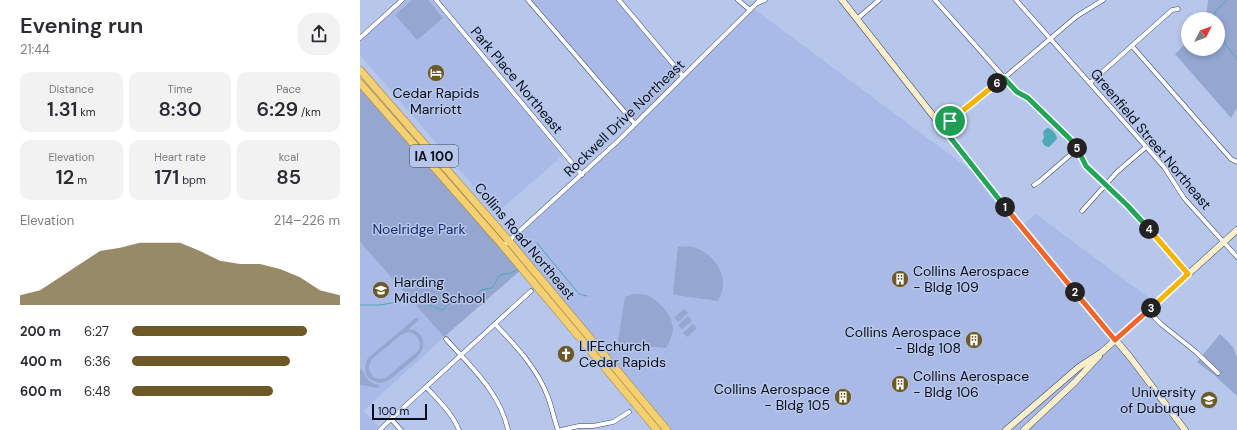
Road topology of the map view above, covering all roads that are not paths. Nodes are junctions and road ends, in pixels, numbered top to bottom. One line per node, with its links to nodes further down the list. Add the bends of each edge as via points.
1 (402, 0): 18 (street)
2 (436, 0): 31 (street, Park Place Northeast)
3 (528, 0): 26 (street)
4 (619, 0): 22 (street)
5 (738, 0): 16 (street)
6 (765, 0): 13 (street, Rockwell Drive Northeast)
7 (842, 0): 17 (main road)
8 (879, 0): 17 (street)
9 (936, 0): 23 (street)
10 (1016, 0): 19 (street, Greenfield Street Northeast)
11 (1092, 0): 14 (street)
12 (1104, 0): 14 (street)
13 (759, 2): 16 (street, Rockwell Drive Northeast)
14 (1096, 4): 19 (street)
15 (1178, 8): 20 (street, via 1172,10)
16 (750, 10): 22 (street, Rockwell Drive Northeast)
17 (857, 19): 27 (main road)
18 (360, 38)
19 (1050, 39): 23 (street); 25 (street, Greenfield Street Northeast)
20 (1132, 46): 25 (street); 30 (street, via 1231,159)
21 (360, 70): 37 (highway, Collins Road Northeast / IA 100)
22 (683, 76): 26 (street, Rockwell Drive Northeast)
23 (1004, 78): 27 (street); 29 (street, via 1017,92 1028,98)
24 (360, 83): 37 (highway, Collins Road Northeast / IA 100)
25 (1090, 83): 28 (street, Greenfield Street Northeast)
26 (635, 124): 31 (street, Rockwell Drive Northeast)
27 (942, 127): 44 (main road, via 1031,240)
28 (1146, 147): 33 (street); 36 (street, Greenfield Street Northeast, via 1164,167 1184,198)
29 (1077, 149): 32 (street); 33 (street, via 1086,166)
30 (1237, 162)
31 (582, 175): 37 (street, Rockwell Drive Northeast)
32 (1034, 185)
33 (1106, 185): 34 (street); 39 (street)
34 (1082, 211)
35 (1237, 230): 36 (main road)
36 (1223, 242): 38 (street, Greenfield Street Northeast); 39 (main road)
37 (506, 244): 57 (highway, Collins Road Northeast / IA 100); 58 (highway, Collins Road Northeast / IA 100)
38 (1237, 257)
39 (1188, 274): 41 (main road)
40 (531, 290): 42 (street)
41 (1148, 311): 44 (main road); 47 (street)
42 (495, 324): 46 (street); 55 (street, via 532,368 548,397)
43 (446, 339): 46 (street)
44 (1115, 340): 45 (main road); 61 (main road)
45 (1102, 352): 59 (main road, via 1075,371); 60 (main road, via 1085,372)
46 (461, 355): 48 (street); 54 (street, via 495,396)
47 (1218, 373)
48 (426, 387): 50 (street); 53 (street, via 454,419)
49 (629, 412): 56 (street, via 613,422)
50 (391, 419): 51 (street); 52 (street)
51 (380, 430)
52 (401, 430)
53 (459, 430)
54 (508, 430)
55 (558, 430)
56 (561, 430)
57 (657, 430)
58 (667, 430)
59 (1006, 430)
60 (1024, 430)
61 (1185, 430)

